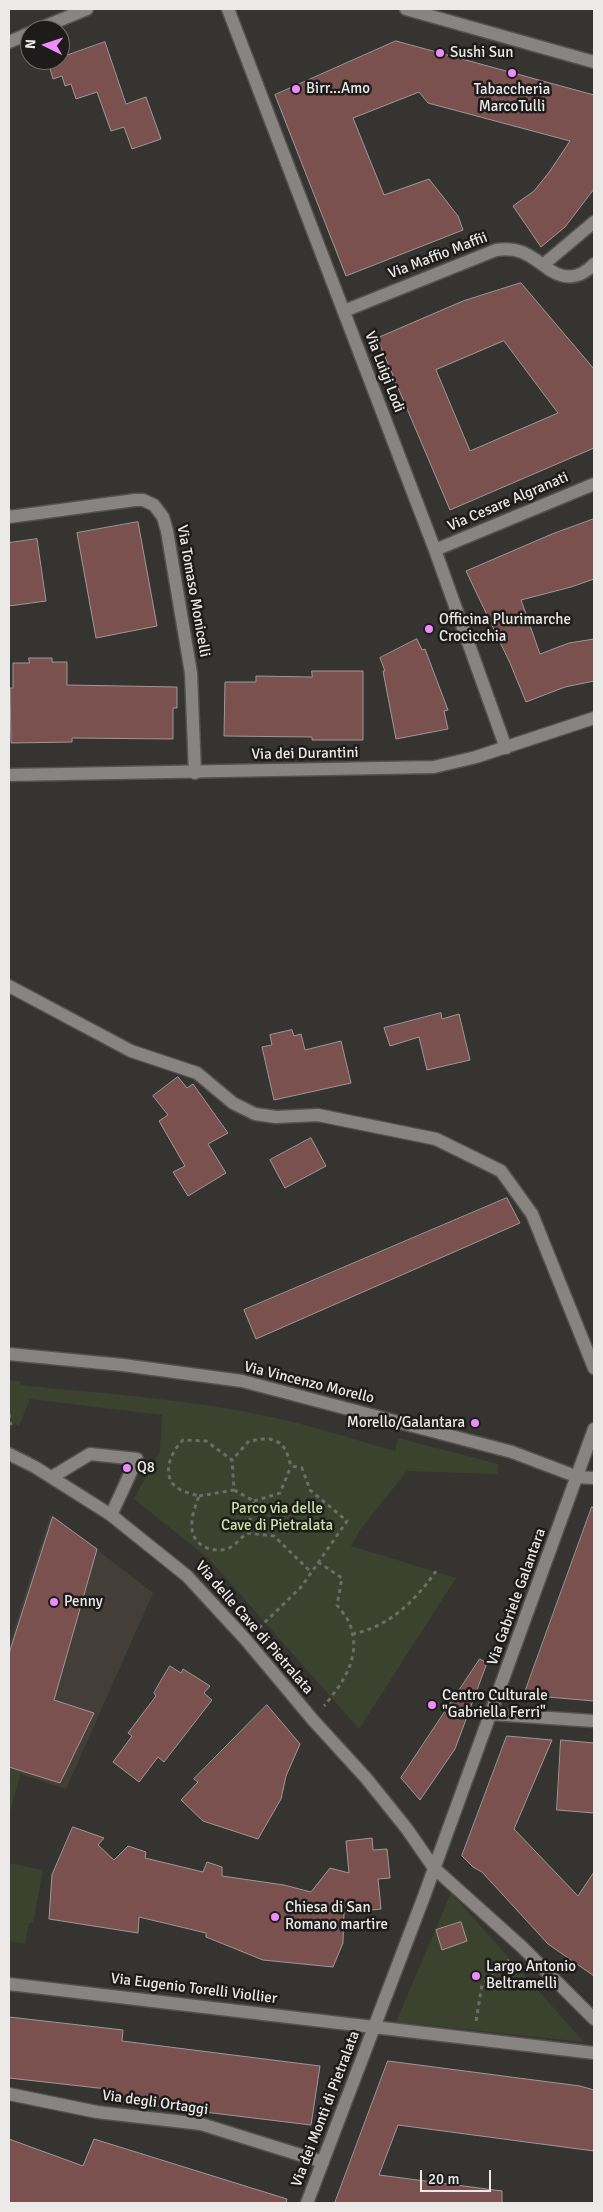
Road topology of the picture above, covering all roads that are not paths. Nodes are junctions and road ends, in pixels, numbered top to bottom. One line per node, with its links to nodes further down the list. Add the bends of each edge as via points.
1 (87, 9): 4 (street)
2 (228, 9): 9 (street, Via Luigi Lodi)
3 (406, 9): 5 (street)
4 (60, 20)
5 (594, 62)
6 (594, 222): 8 (street)
7 (594, 264): 8 (street, Via Maffio Maffii, via 583,274 573,277 559,276)
8 (543, 266): 9 (street, Via Maffio Maffii, via 519,250 496,250)
9 (344, 312): 12 (street, Via Luigi Lodi)
10 (594, 484): 12 (street, Via Cesare Algranati)
11 (9, 517): 15 (street, Via Tomaso Monicelli, via 136,500 149,502 159,511 167,532 190,667)
12 (435, 550): 14 (street, Via Luigi Lodi)
13 (594, 718): 14 (street, Via dei Durantini)
14 (506, 748): 15 (street, Via dei Durantini, via 429,767)
15 (195, 772): 16 (street, Via dei Durantini)
16 (9, 775)
17 (9, 986): 19 (street, via 131,1051 197,1073 233,1103 255,1114 276,1117 318,1115 436,1139 501,1171 532,1214)
18 (9, 1354): 23 (street, Via Vincenzo Morello, via 242,1381 512,1452)
19 (594, 1368)
20 (594, 1429): 23 (street, Via Gabriele Galantara)
21 (9, 1454): 22 (street, Via delle Cave di Pietralata)
22 (52, 1477): 25 (street, Via delle Cave di Pietralata); 25 (street, via 90,1454 137,1459)
23 (578, 1477): 24 (street, Via Vincenzo Morello); 26 (street, Via Gabriele Galantara)
24 (594, 1478)
25 (111, 1515): 28 (street, Via delle Cave di Pietralata, via 173,1563 201,1590 366,1778)
26 (491, 1714): 27 (street); 28 (street, Via Gabriele Galantara)
27 (594, 1722)
28 (434, 1868): 30 (street, via 522,1947); 31 (street)
29 (9, 1984): 31 (street, Via Eugenio Torelli Viollier)
30 (594, 2019)
31 (375, 2027): 32 (street); 34 (street, Via dei Monti di Pietralata)
32 (594, 2053)
33 (9, 2094): 34 (street, Via degli Ortaggi, via 97,2112 201,2124)
34 (323, 2162): 35 (street, Via dei Monti di Pietralata)
35 (307, 2203)

